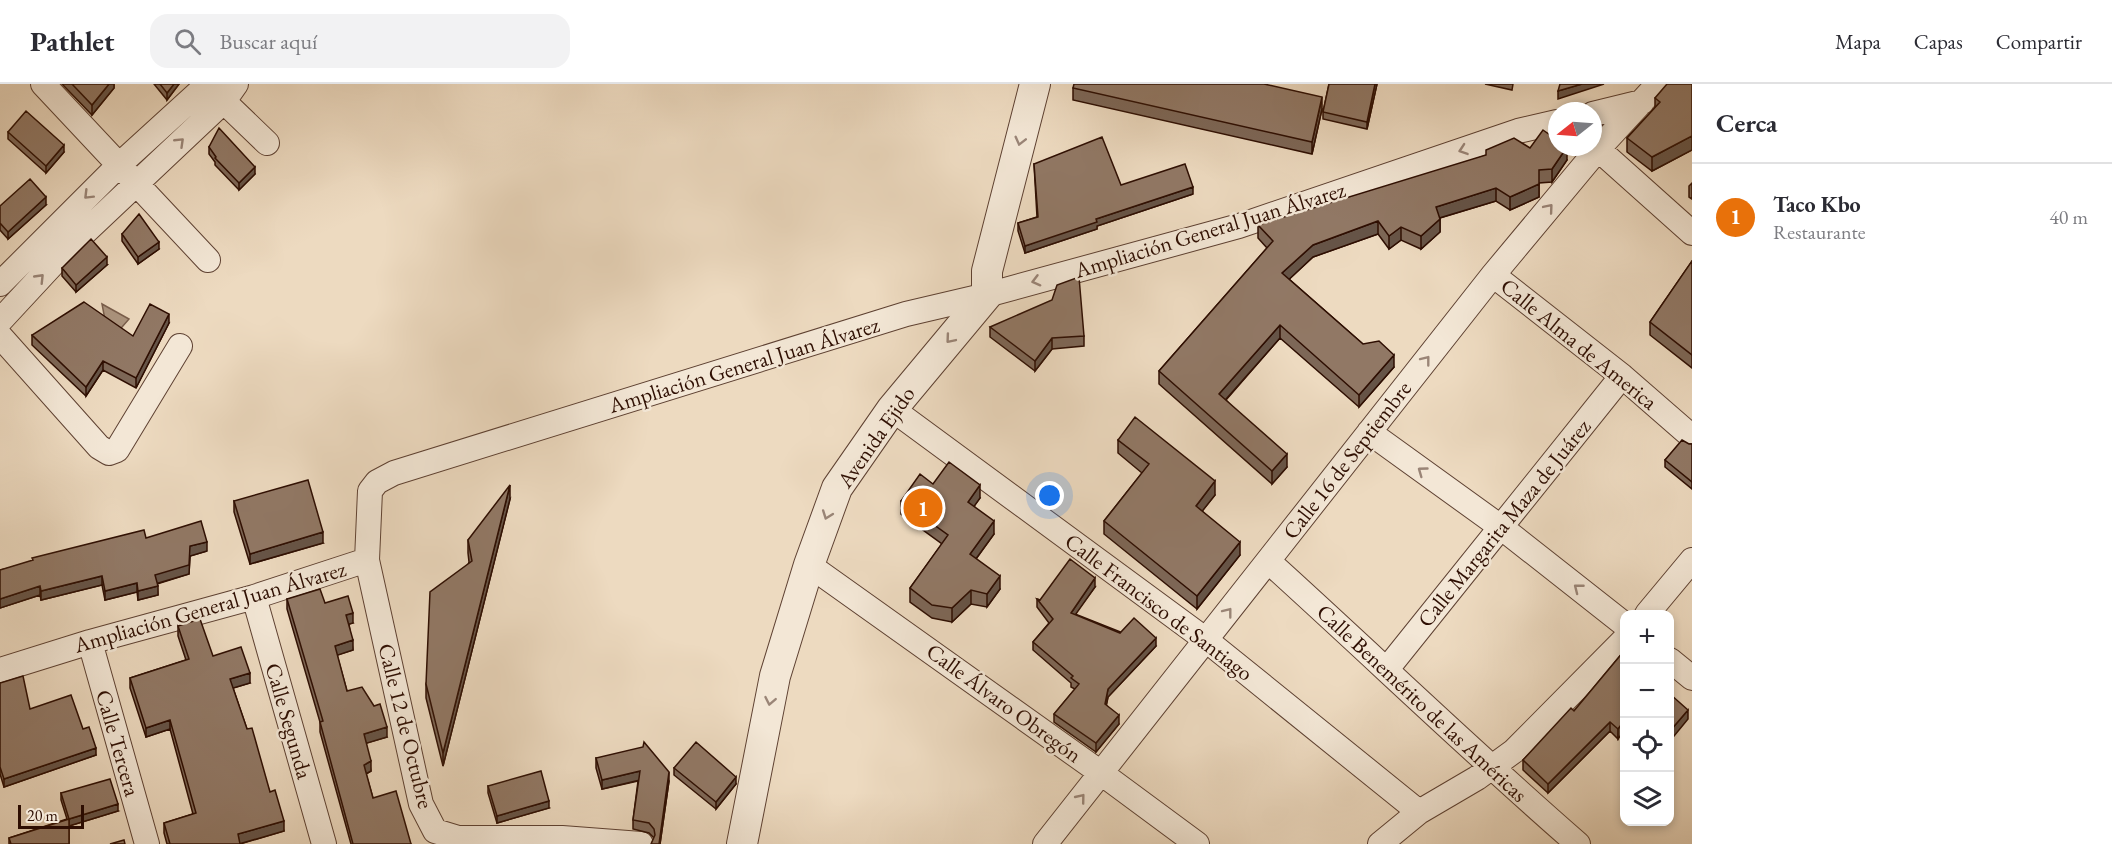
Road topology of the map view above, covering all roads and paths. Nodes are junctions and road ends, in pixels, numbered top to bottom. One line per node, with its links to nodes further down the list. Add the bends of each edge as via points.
1 (43, 84): 14 (street)
2 (1035, 84): 20 (street, one-way to 20, via 989,261)
3 (1658, 84): 5 (street, Calle 16 de Septiembre)
4 (219, 89): 11 (street); 14 (street); 15 (street, one-way to 4)
5 (1642, 102): 6 (street); 10 (street, Calle 16 de Septiembre)
6 (1602, 112)
7 (1548, 124): 8 (street, Ampliación General Juan Álvarez)
8 (1518, 131): 9 (street); 20 (street, Ampliación General Juan Álvarez, one-way to 20, via 1239,226)
9 (1548, 134)
10 (1602, 141)
11 (267, 143)
12 (1602, 154): 16 (street)
13 (1589, 156): 18 (street, Calle 16 de Septiembre, one-way to 13)
14 (119, 165): 15 (street); 19 (street, one-way to 19)
15 (137, 183): 17 (street); 21 (street, one-way to 15, via 64,252)
16 (1692, 233)
17 (208, 260)
18 (1493, 275): 24 (street, Calle Alma de America); 26 (street, Calle 16 de Septiembre, one-way to 18)
19 (0, 284)
20 (987, 295): 25 (street, Avenida Ejido, one-way to 25); 29 (street, Ampliación General Juan Álvarez, via 906,314 394,473 370,491)
21 (0, 321)
22 (0, 336): 23 (street, via 99,447 109,453 117,450)
23 (180, 346)
24 (1622, 376): 27 (street, Calle Alma de America); 28 (street, Calle Margarita Maza de Juárez)
25 (892, 409): 32 (street, Avenida Ejido, one-way to 32, via 837,488); 36 (street, Calle Francisco de Santiago)
26 (1369, 432): 28 (street, one-way to 26); 31 (street, Calle 16 de Septiembre)
27 (1692, 437)
28 (1500, 527): 35 (street, one-way to 28); 41 (street, Calle Margarita Maza de Juárez)
29 (367, 560): 33 (street, Ampliación General Juan Álvarez); 46 (street, Calle 12 de Octubre, via 421,804 435,831 458,838)
30 (1692, 560): 34 (street)
31 (1268, 561): 36 (street, Calle 16 de Septiembre, one-way to 31); 41 (street, Calle Benemérito de las Américas)
32 (809, 565): 44 (street, Calle Álvaro Obregón); 50 (street, Avenida Ejido, one-way to 50, via 775,676)
33 (254, 597): 37 (street, Ampliación General Juan Álvarez); 48 (street, Calle Segunda)
34 (1651, 610)
35 (1620, 621)
36 (1206, 640): 44 (street, Calle 16 de Septiembre); 45 (street, Calle Francisco de Santiago)
37 (90, 642): 40 (street, Ampliación General Juan Álvarez); 47 (street, Calle Tercera)
38 (1620, 644): 43 (street, via 1521,744)
39 (1674, 663): 42 (street)
40 (0, 669)
41 (1387, 669): 43 (street, Calle Benemérito de las Américas)
42 (1692, 678)
43 (1491, 768): 45 (street); 54 (street, Calle Benemérito de las Américas)
44 (1101, 773): 51 (street, Calle 16 de Septiembre, one-way to 44); 52 (street, Calle Álvaro Obregón)
45 (1419, 812): 53 (street)
46 (561, 841): 49 (street, Calle 12 de Octubre)
47 (147, 844)
48 (324, 844)
49 (641, 844)
50 (742, 844)
51 (1045, 844)
52 (1197, 844)
53 (1380, 844)
54 (1578, 844)

